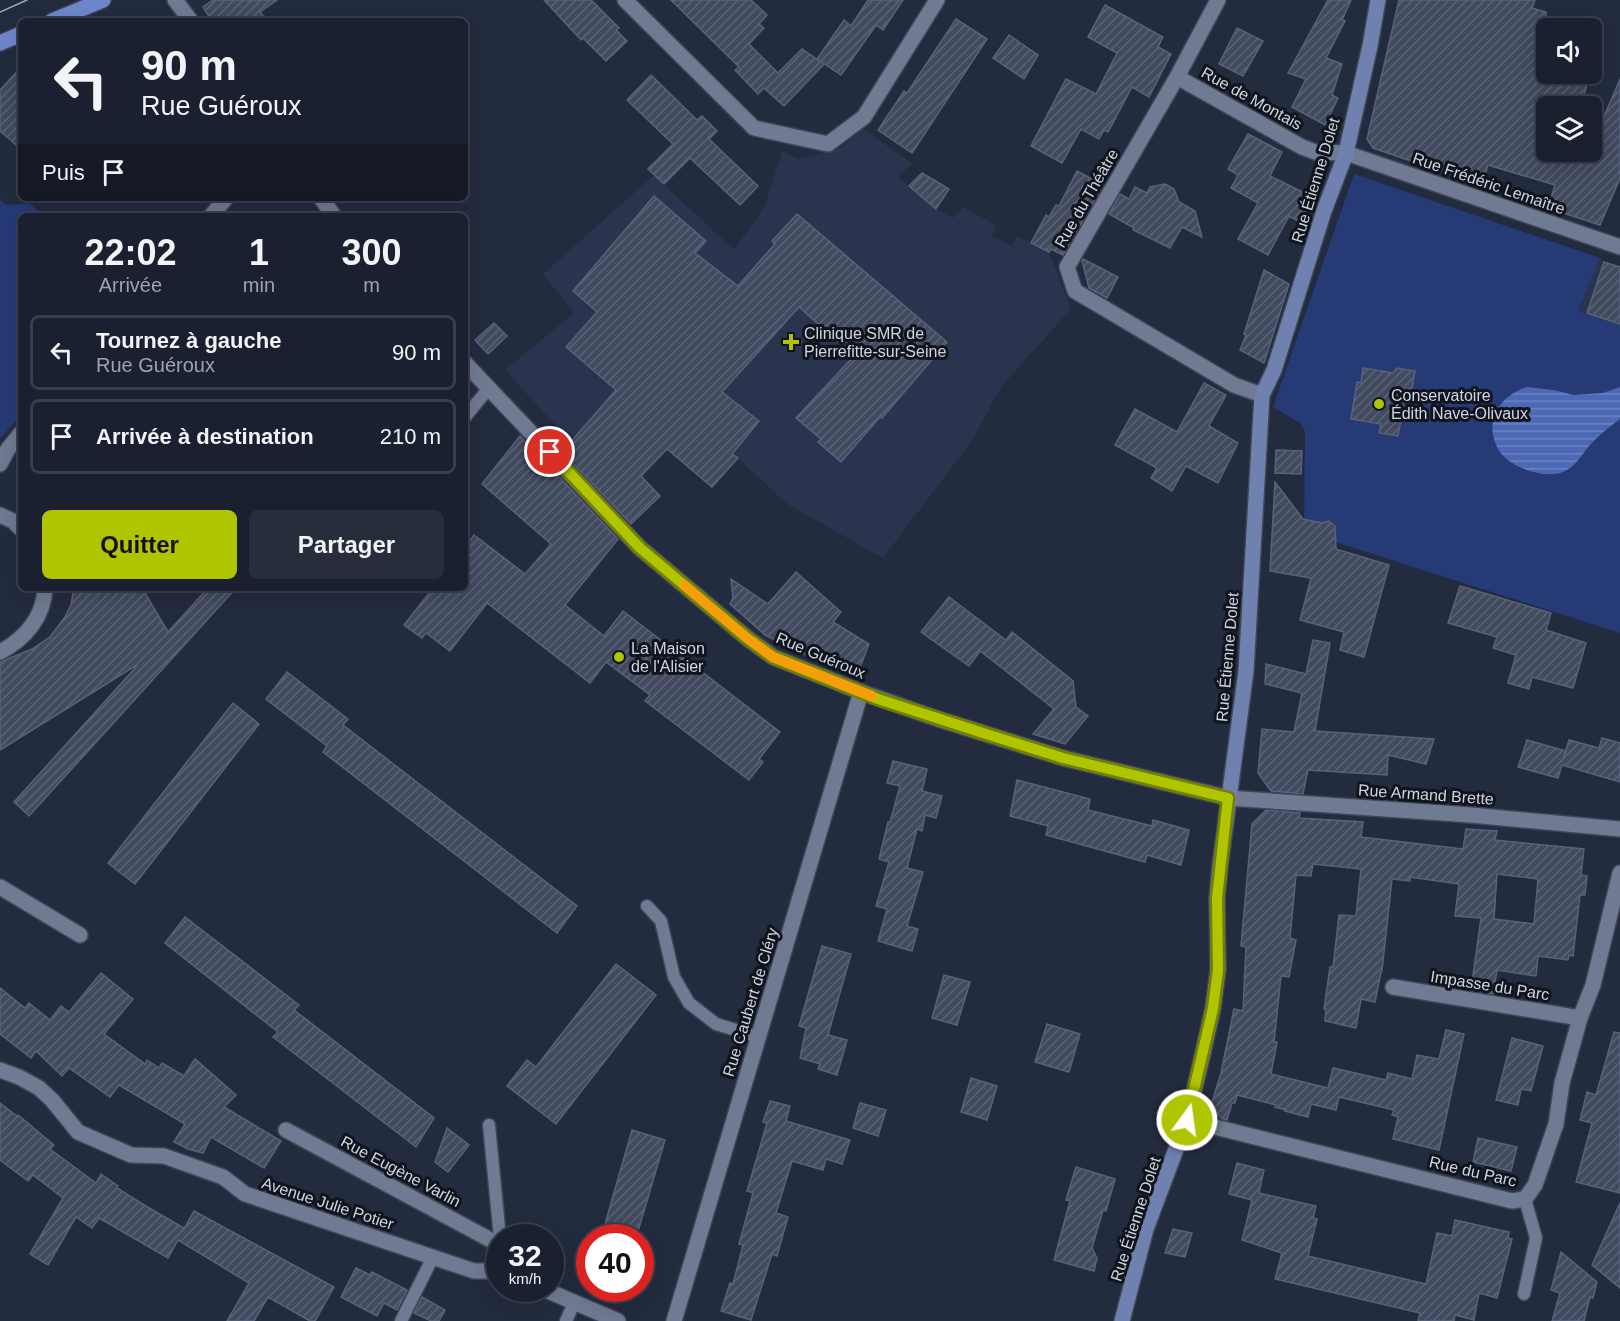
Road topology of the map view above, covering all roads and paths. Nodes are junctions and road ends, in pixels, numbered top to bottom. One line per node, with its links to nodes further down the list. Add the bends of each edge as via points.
1 (103, 0): 7 (main road)
2 (175, 0): 8 (street)
3 (625, 0): 4 (street, via 754,128 828,144 864,117)
4 (937, 0)
5 (1218, 0): 11 (street, Rue du Théâtre)
6 (1377, 0): 12 (street, Rue Étienne Dolet)
7 (59, 18)
8 (189, 18)
9 (18, 35): 10 (main road)
10 (0, 43)
11 (1176, 76): 12 (street, Rue de Montais, via 1302,147 1315,152); 18 (street, Rue du Théâtre, via 1066,267 1075,291 1234,385)
12 (1346, 153): 15 (street, Rue Frédéric Lemaître); 18 (street, Rue Étienne Dolet, via 1274,370)
13 (224, 201): 14 (street)
14 (214, 213)
15 (1620, 247)
16 (468, 366): 17 (street, Rue Guéroux)
17 (489, 388): 19 (lane); 26 (street, Rue Guéroux, via 640,548 747,638 773,657)
18 (1262, 395): 27 (street, Rue Étienne Dolet, via 1246,671)
19 (468, 413)
20 (18, 437): 21 (street)
21 (0, 464)
22 (0, 515): 23 (street)
23 (18, 526)
24 (45, 591): 25 (street, via 36,620 22,638)
25 (0, 652)
26 (861, 692): 27 (street, Rue Guéroux, via 1063,758); 35 (street, Rue Caubert de Cléry)
27 (1228, 798): 28 (street, Rue Armand Brette); 37 (street, Rue Étienne Dolet, via 1217,898 1218,970)
28 (1620, 829)
29 (1620, 873): 34 (street, Rue du Parc, via 1593,985)
30 (0, 887): 32 (street)
31 (647, 906): 35 (lane, via 661,921 674,977 689,1003 716,1024)
32 (80, 935)
33 (1393, 987): 34 (street, Impasse du Parc)
34 (1580, 1018): 40 (street, Rue du Parc, via 1562,1083 1556,1124 1535,1185)
35 (759, 1037): 51 (street, Rue Caubert de Cléry)
36 (0, 1070): 43 (street, Avenue Julie Potier, via 39,1088 78,1132 131,1155 164,1156 223,1178 245,1194)
37 (1187, 1120): 40 (street, Rue du Parc, via 1512,1201); 52 (street, Rue Étienne Dolet, via 1146,1229)
38 (489, 1125): 41 (lane)
39 (286, 1130): 42 (street, Rue Eugène Varlin)
40 (1525, 1199): 45 (lane, via 1536,1238)
41 (499, 1224)
42 (486, 1237)
43 (433, 1257): 44 (street, Avenue Julie Potier, via 474,1271); 48 (lane)
44 (486, 1271)
45 (1524, 1294)
46 (564, 1298): 47 (street)
47 (574, 1303): 49 (lane); 50 (street)
48 (401, 1321)
49 (566, 1321)
50 (618, 1321)
51 (674, 1321)
52 (1122, 1321)

